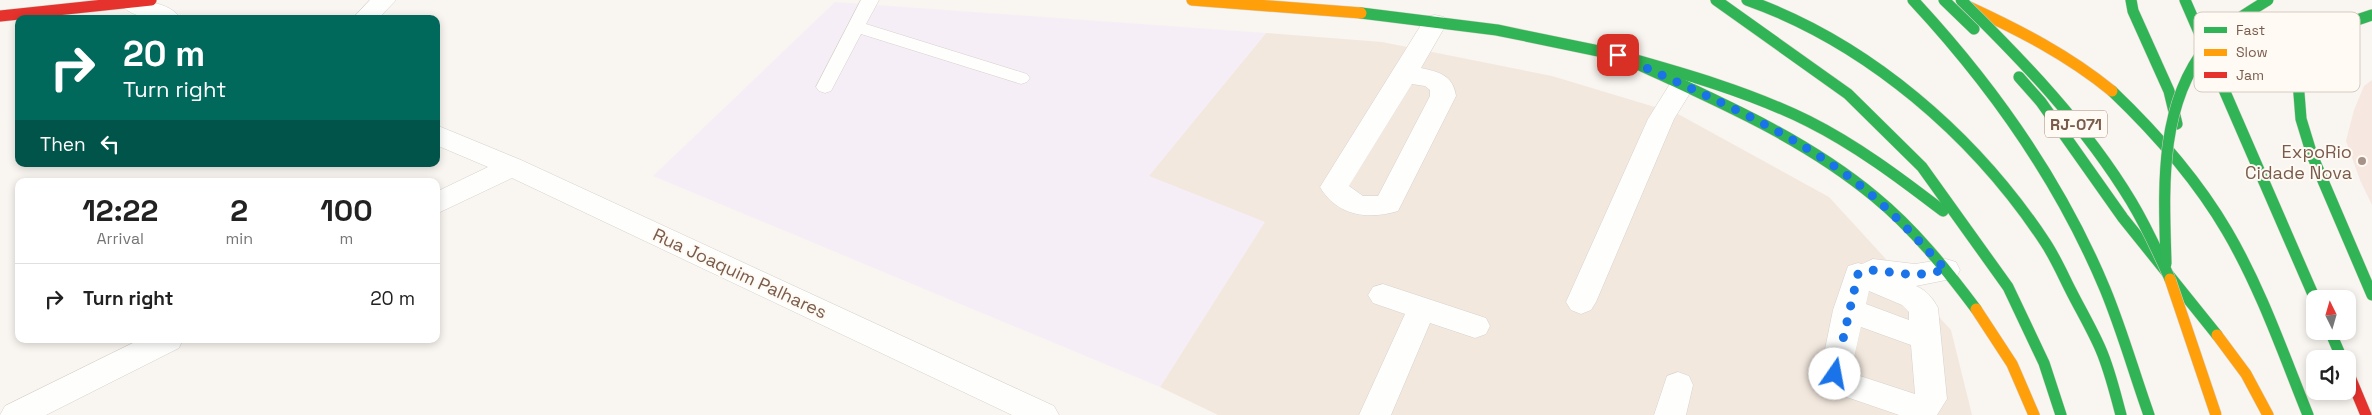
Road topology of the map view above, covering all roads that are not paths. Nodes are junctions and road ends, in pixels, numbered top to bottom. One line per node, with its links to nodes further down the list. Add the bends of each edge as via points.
1 (384, 0): 16 (street)
2 (870, 0): 22 (lane)
3 (1192, 0): 21 (main road, via 1359,13)
4 (1716, 0): 37 (main road, via 1848,94 1922,168)
5 (1747, 0): 58 (main road, via 1771,8 1830,38 1881,74 1929,112 2008,192 2045,243 2101,349)
6 (1913, 0): 59 (main road, RJ-071, via 2000,100 2064,202 2106,291)
7 (1944, 0): 24 (main road)
8 (1952, 0): 35 (main road, via 2027,34 2101,82 2128,106)
9 (1961, 0): 38 (main road, RJ-071, bridge, via 2050,92 2092,143 2127,191)
10 (2131, 0): 35 (main road, via 2169,91)
11 (2186, 0): 19 (main road)
12 (2268, 0): 14 (main road, bridge)
13 (141, 1): 15 (street); 18 (main road)
14 (2249, 12)
15 (163, 15)
16 (368, 15)
17 (2372, 15): 20 (main road)
18 (4, 16)
19 (2194, 19)
20 (2360, 19)
21 (1435, 23): 23 (main road, via 1497,30); 27 (street)
22 (857, 27): 28 (lane); 30 (lane)
23 (1618, 55): 29 (main road); 37 (main road, via 1702,79 1806,120 1866,154)
24 (1998, 55)
25 (2194, 66): 38 (main road, bridge, via 2176,101 2170,138)
26 (2011, 68): 61 (main road, via 2041,102 2123,218 2246,374)
27 (1406, 74): 27 (street, via 1334,187 1342,198 1375,209 1388,204 1443,96 1442,86 1432,79)
28 (1021, 78)
29 (1682, 85): 39 (main road, via 1766,126 1861,186 1907,226); 44 (street, via 1662,119)
30 (826, 87)
31 (2226, 92): 41 (main road)
32 (2299, 92): 43 (main road, via 2301,119 2312,155)
33 (440, 136): 34 (street, Rua Joaquim Palhares)
34 (512, 167): 36 (street); 53 (street, Rua Joaquim Palhares)
35 (2188, 172): 62 (main road, via 2240,253)
36 (440, 202)
37 (1970, 231): 57 (main road, via 2008,286 2044,363)
38 (2166, 268): 60 (main road, RJ-071, bridge)
39 (1946, 270): 40 (street, via 1915,275 1871,270); 56 (main road, via 1987,321 2008,354)
40 (1858, 274): 46 (street); 48 (street, via 1912,297 1924,308)
41 (2311, 290)
42 (1383, 295): 45 (street)
43 (2372, 295)
44 (1581, 302)
45 (1422, 308): 47 (street); 54 (street)
46 (1848, 310): 48 (street); 48 (street, via 1835,374 1843,383 1914,407 1924,407 1931,399)
47 (1475, 326)
48 (1926, 338)
49 (160, 343): 52 (street)
50 (1678, 385): 55 (street)
51 (2356, 391): 63 (main road)
52 (16, 415)
53 (1042, 415)
54 (1375, 415)
55 (1670, 415)
56 (2034, 415)
57 (2061, 415)
58 (2121, 415)
59 (2149, 415)
60 (2216, 415)
61 (2268, 415)
62 (2308, 415)
63 (2366, 415)

